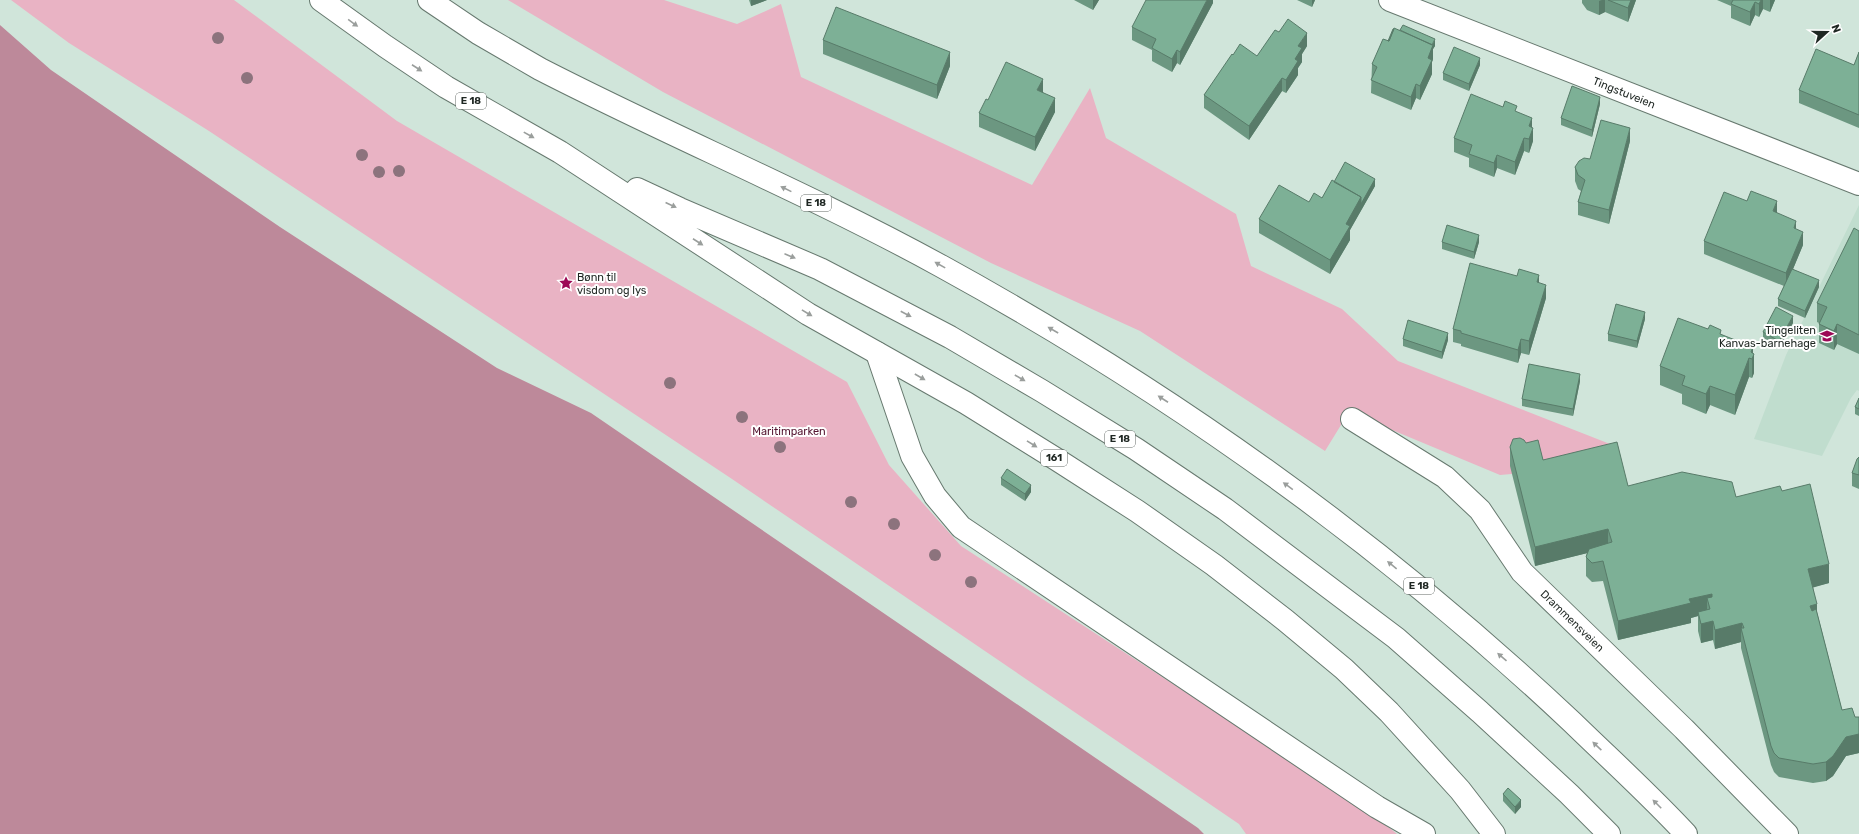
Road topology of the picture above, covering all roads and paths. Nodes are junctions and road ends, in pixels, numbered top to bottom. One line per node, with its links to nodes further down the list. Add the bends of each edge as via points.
1 (321, 0): 4 (main road, E 18, one-way to 4, via 446,87)
2 (429, 0): 8 (main road, E 18, one-way to 2, via 1523,676 1419,586 1333,519 1183,412 1066,337 936,263 540,69 478,33)
3 (1390, 0): 5 (main road, Tingstuveien)
4 (560, 152): 6 (main road, 161, one-way to 6, via 808,314); 11 (main road, E 18, one-way to 11, via 680,209 820,269 950,337 1042,390 1136,449 1225,509 1396,638 1564,789)
5 (1859, 184)
6 (877, 353): 9 (main road, via 912,456 935,496 961,527 1377,807); 10 (main road, 161, one-way to 10, via 966,403 1137,511 1214,565 1285,620 1344,669 1389,712 1460,790)
7 (1352, 419): 12 (main road, Drammensveien, via 1445,477 1480,510 1522,572 1684,729)
8 (1686, 833)
9 (1424, 834)
10 (1494, 834)
11 (1609, 834)
12 (1787, 834)

